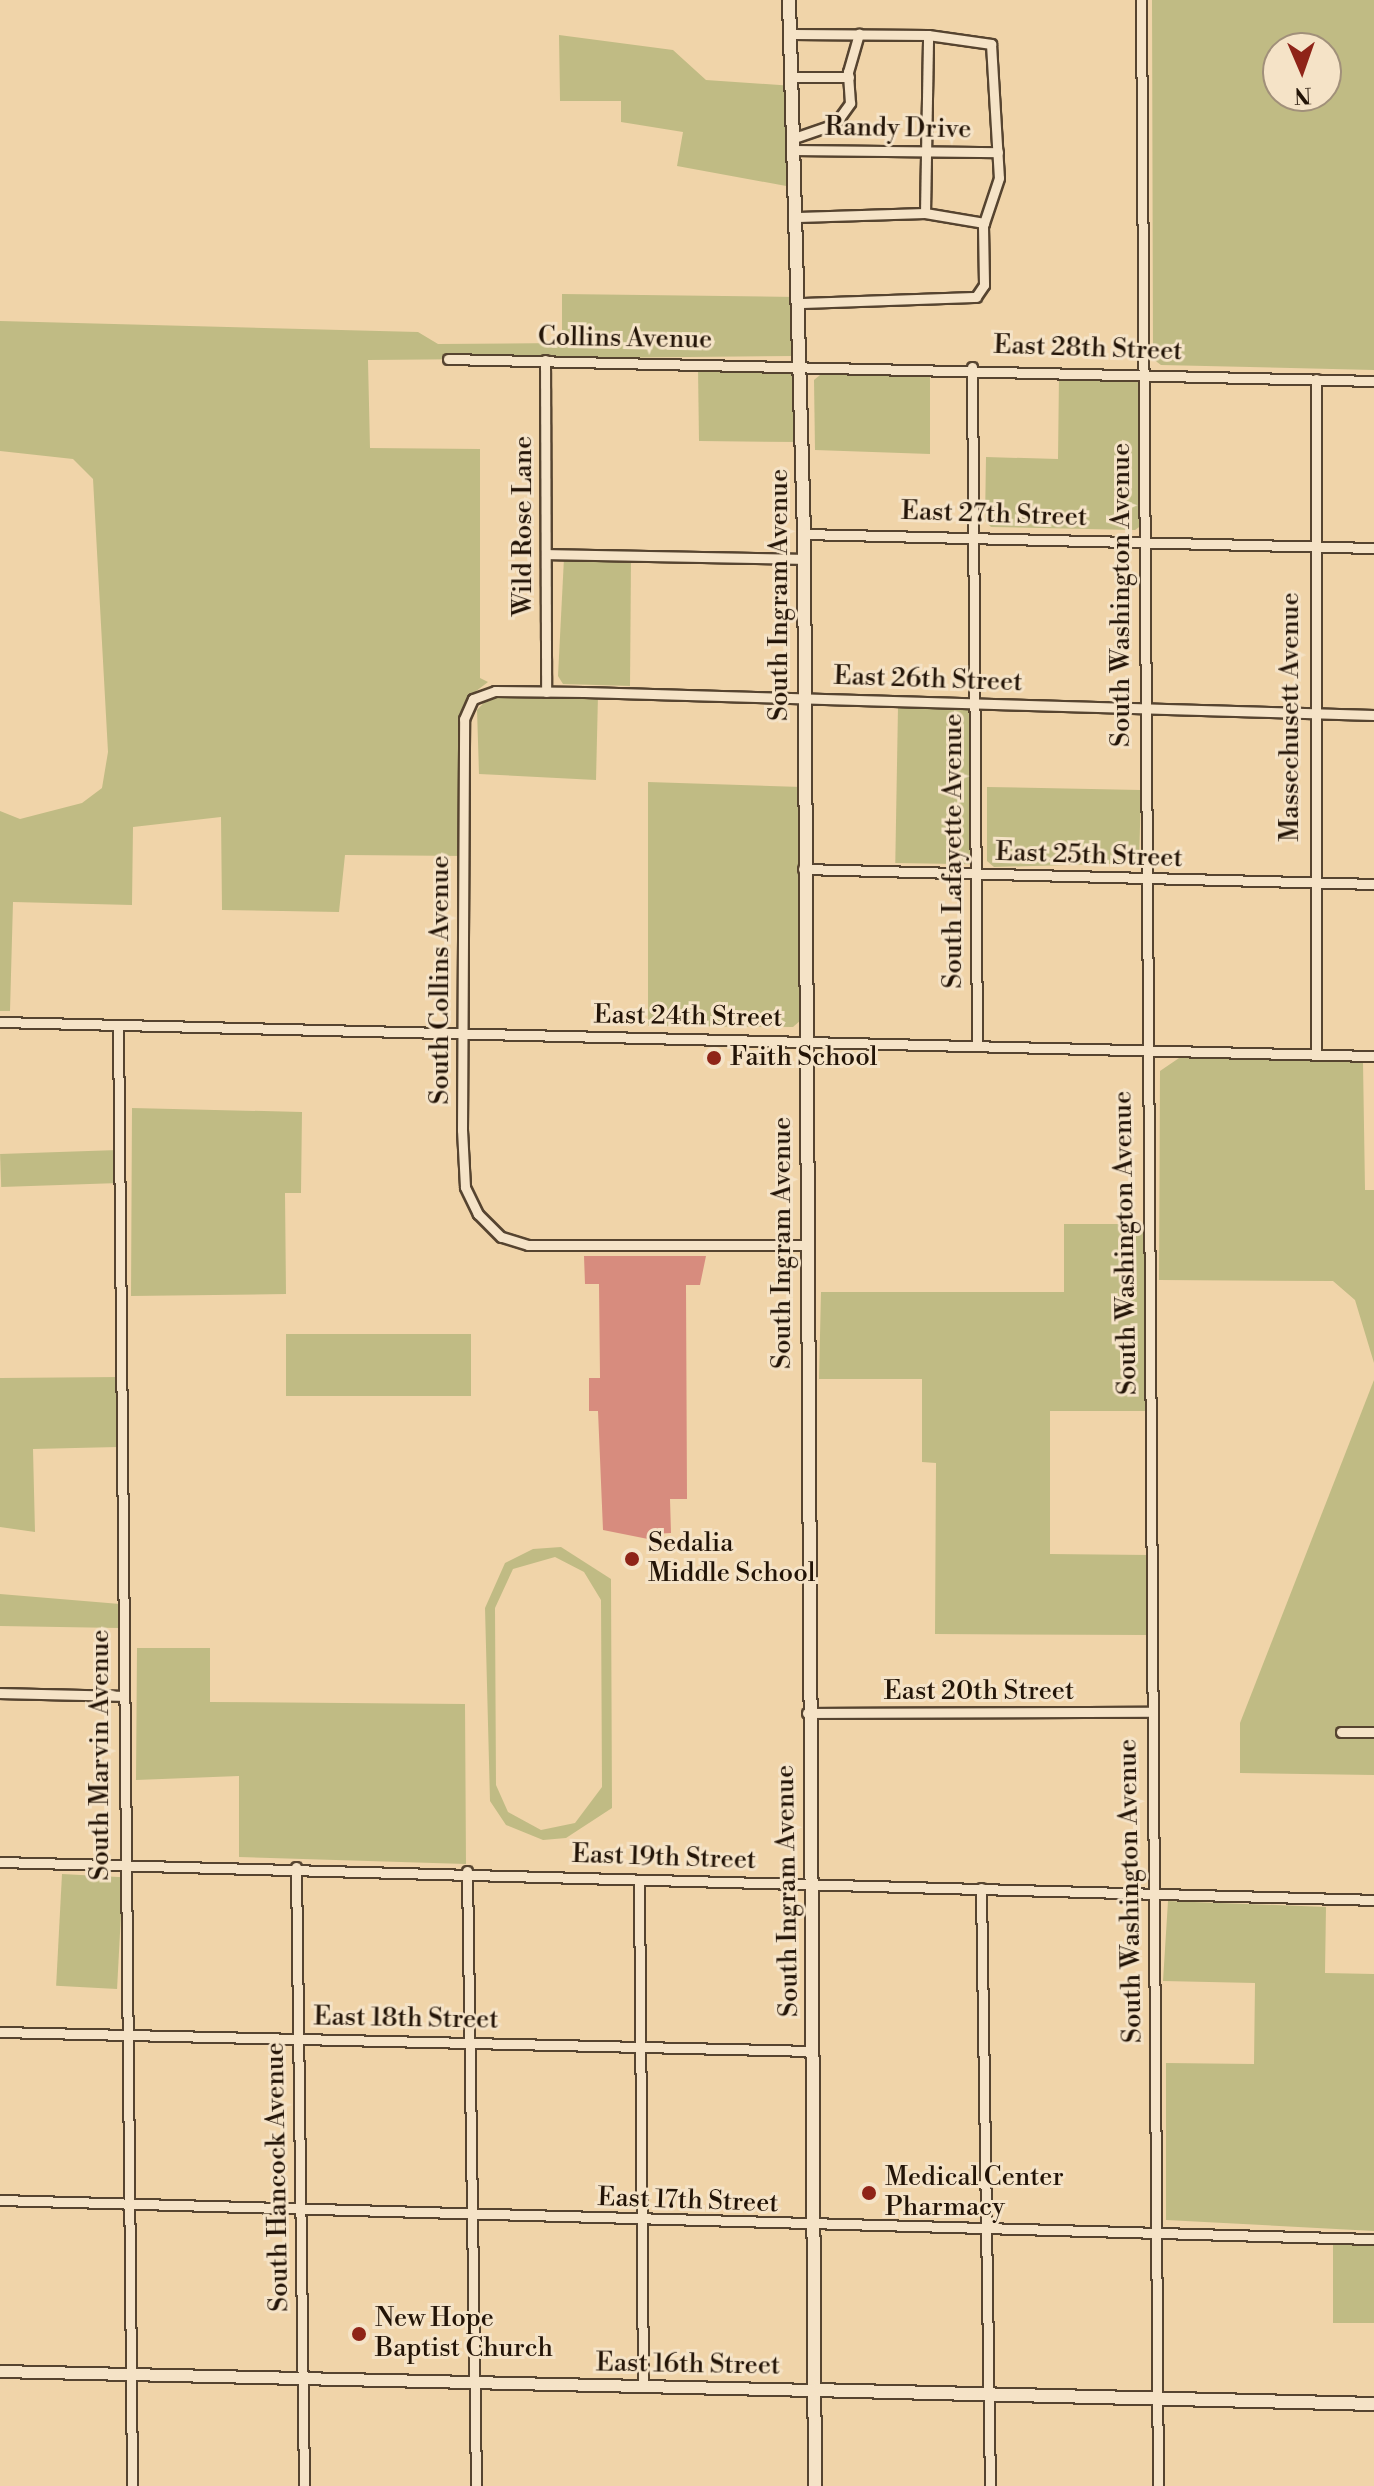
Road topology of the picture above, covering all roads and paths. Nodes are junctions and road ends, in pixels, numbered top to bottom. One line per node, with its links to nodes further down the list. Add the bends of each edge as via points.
1 (789, 0): 3 (main road, South Ingram Avenue)
2 (1141, 0): 19 (street, South Washington Avenue)
3 (793, 34): 4 (street); 6 (main road, South Ingram Avenue)
4 (859, 34): 5 (street); 7 (street)
5 (928, 35): 9 (street); 10 (street, via 991,44)
6 (795, 77): 7 (street); 8 (main road, South Ingram Avenue)
7 (849, 77): 8 (street, via 850,103 835,124)
8 (797, 144): 9 (street, Randy Drive); 12 (main road, South Ingram Avenue)
9 (930, 151): 10 (street, Randy Drive); 11 (street)
10 (998, 152): 13 (street, via 999,178)
11 (925, 213): 12 (street); 13 (street)
12 (798, 217): 14 (main road, South Ingram Avenue)
13 (984, 223): 14 (street, via 984,285 976,297)
14 (800, 303): 17 (main road, South Ingram Avenue)
15 (448, 359): 16 (street, Collins Avenue)
16 (545, 360): 17 (street, Collins Avenue); 27 (street, Wild Rose Lane)
17 (800, 364): 18 (street, East 28th Street); 22 (main road, South Ingram Avenue)
18 (972, 367): 19 (street, East 28th Street); 23 (street, South Lafayette Avenue)
19 (1144, 373): 20 (street, East 28th Street); 24 (street, South Washington Avenue)
20 (1316, 379): 21 (street, East 28th Street); 25 (street, Massechusett Avenue)
21 (1374, 381)
22 (804, 534): 23 (street, East 27th Street); 28 (main road, South Ingram Avenue)
23 (973, 535): 24 (street, East 27th Street); 31 (street, South Lafayette Avenue)
24 (1144, 542): 25 (street, East 27th Street); 32 (street, South Washington Avenue)
25 (1313, 548): 26 (street, East 27th Street); 33 (street, Massechusett Avenue)
26 (1374, 548)
27 (546, 554): 28 (street); 29 (street, Wild Rose Lane)
28 (804, 559): 30 (main road, South Ingram Avenue)
29 (546, 692): 30 (street, East 26th Street); 35 (street, East 26th Street, via 481,693 468,706)
30 (803, 698): 31 (street, East 26th Street); 36 (main road, South Ingram Avenue)
31 (975, 703): 32 (street, East 26th Street); 37 (street, South Lafayette Avenue)
32 (1143, 708): 33 (street, East 26th Street); 38 (street, South Washington Avenue)
33 (1311, 713): 34 (street, East 26th Street); 39 (street, Massechusett Avenue)
34 (1374, 715)
35 (464, 831): 43 (street, South Collins Avenue)
36 (803, 869): 37 (street, East 25th Street); 44 (main road, South Ingram Avenue)
37 (976, 875): 38 (street, East 25th Street); 45 (street, South Lafayette Avenue)
38 (1144, 880): 39 (street, East 25th Street); 46 (street, South Washington Avenue)
39 (1314, 883): 40 (street, East 25th Street); 47 (street, Massechusett Avenue)
40 (1374, 884)
41 (0, 1022): 42 (street, East 24th Street)
42 (118, 1025): 43 (street, East 24th Street); 51 (street, South Marvin Avenue)
43 (462, 1033): 44 (street, East 24th Street); 49 (street, South Collins Avenue, via 465,1187 501,1237 563,1247)
44 (804, 1042): 45 (street, East 24th Street); 49 (main road, South Ingram Avenue)
45 (977, 1046): 46 (street, East 24th Street)
46 (1144, 1050): 47 (street, East 24th Street); 52 (street, South Washington Avenue)
47 (1316, 1055): 48 (street, East 24th Street)
48 (1374, 1056)
49 (806, 1245): 53 (main road, South Ingram Avenue)
50 (0, 1693): 51 (street)
51 (123, 1696): 57 (street, South Marvin Avenue)
52 (1151, 1712): 53 (street, East 20th Street); 63 (street, South Washington Avenue)
53 (807, 1713): 61 (main road, South Ingram Avenue)
54 (1341, 1732): 55 (street)
55 (1374, 1732)
56 (0, 1862): 57 (street, East 19th Street)
57 (122, 1867): 58 (street, East 19th Street); 66 (street, South Marvin Avenue)
58 (296, 1867): 59 (street, East 19th Street); 67 (street, South Hancock Avenue)
59 (467, 1871): 60 (street, East 19th Street); 68 (street)
60 (639, 1880): 61 (street, East 19th Street); 69 (street)
61 (808, 1886): 62 (street, East 19th Street); 70 (main road, South Ingram Avenue)
62 (981, 1888): 63 (street, East 19th Street); 77 (street)
63 (1153, 1890): 64 (street, East 19th Street); 78 (street, South Washington Avenue)
64 (1374, 1900)
65 (0, 2032): 66 (street, East 18th Street)
66 (125, 2035): 67 (street, East 18th Street); 72 (street, South Marvin Avenue)
67 (299, 2039): 68 (street, East 18th Street); 73 (street, South Hancock Avenue)
68 (468, 2043): 69 (street, East 18th Street); 74 (street)
69 (640, 2047): 70 (street, East 18th Street); 75 (street)
70 (812, 2051): 76 (main road, South Ingram Avenue)
71 (0, 2200): 72 (street, East 17th Street)
72 (124, 2206): 73 (street, East 17th Street); 81 (street, South Marvin Avenue)
73 (301, 2212): 74 (street, East 17th Street); 82 (street, South Hancock Avenue)
74 (471, 2216): 75 (street, East 17th Street); 83 (street)
75 (643, 2221): 76 (street, East 17th Street); 84 (street)
76 (813, 2226): 77 (street, East 17th Street); 85 (main road, South Ingram Avenue)
77 (986, 2228): 78 (street, East 17th Street); 86 (street)
78 (1155, 2233): 79 (street, East 17th Street); 87 (street, South Washington Avenue)
79 (1374, 2239)
80 (0, 2371): 81 (street, East 16th Street)
81 (129, 2374): 82 (street, East 16th Street); 89 (street, South Marvin Avenue)
82 (303, 2378): 83 (street, East 16th Street); 90 (street, South Hancock Avenue)
83 (474, 2382): 84 (street, East 16th Street); 91 (street)
84 (643, 2386): 85 (street, East 16th Street)
85 (814, 2390): 86 (main road, East 16th Street); 92 (main road, South Ingram Avenue)
86 (989, 2395): 87 (main road, East 16th Street); 93 (street)
87 (1157, 2399): 88 (main road, East 16th Street); 94 (street, South Washington Avenue)
88 (1374, 2404)
89 (132, 2486)
90 (304, 2486)
91 (476, 2486)
92 (815, 2486)
93 (990, 2486)
94 (1158, 2486)

